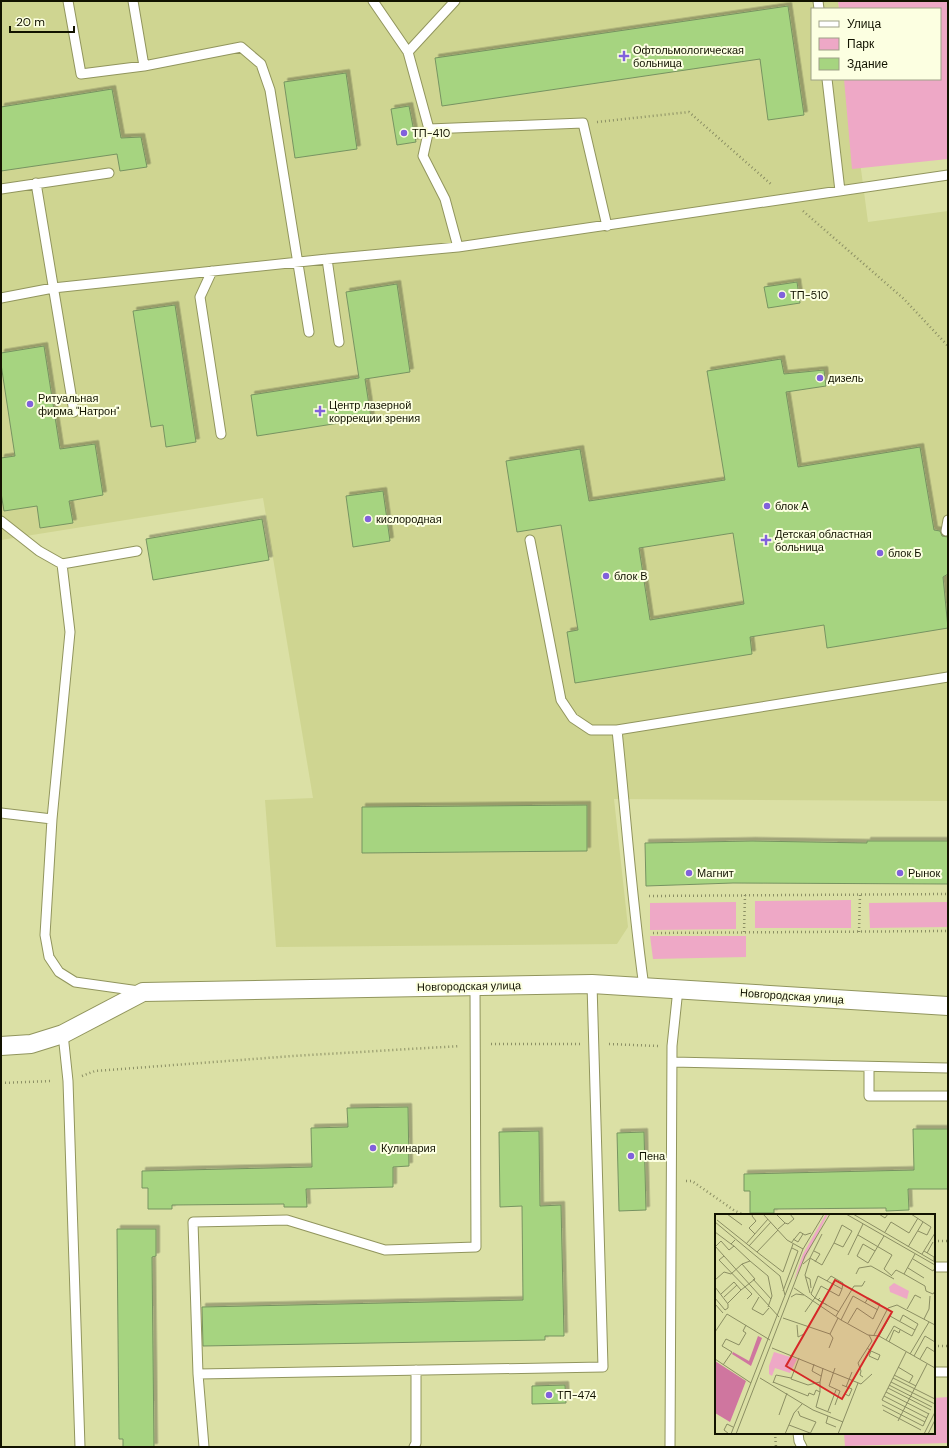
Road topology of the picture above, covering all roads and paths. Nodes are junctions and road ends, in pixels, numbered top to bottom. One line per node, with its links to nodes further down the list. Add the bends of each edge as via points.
1 (68, 1): 6 (lane, via 81,74)
2 (133, 1): 6 (lane)
3 (373, 1): 5 (lane)
4 (456, 1): 5 (lane)
5 (408, 52): 8 (lane)
6 (144, 66): 17 (lane, via 241,47 261,64 270,90)
7 (827, 80): 13 (lane)
8 (429, 129): 14 (lane, via 583,124); 15 (lane, via 423,156 445,199)
9 (109, 173): 11 (lane)
10 (948, 175): 13 (lane)
11 (36, 183): 12 (lane); 19 (lane)
12 (1, 189)
13 (840, 191): 14 (lane)
14 (607, 226): 15 (lane)
15 (458, 247): 16 (lane)
16 (327, 259): 17 (lane); 22 (lane)
17 (298, 262): 18 (lane); 21 (lane)
18 (212, 271): 19 (lane); 24 (lane, via 200,297)
19 (53, 288): 20 (lane); 23 (lane)
20 (1, 298)
21 (309, 332)
22 (339, 342)
23 (74, 412)
24 (221, 434)
25 (948, 520): 27 (lane)
26 (1, 521): 30 (lane, via 39,551)
27 (946, 531)
28 (530, 540): 32 (lane, via 561,700 573,718 591,730)
29 (137, 551): 30 (lane)
30 (62, 564): 34 (lane, via 70,632)
31 (948, 677): 32 (lane)
32 (617, 730): 38 (lane)
33 (1, 813): 34 (lane)
34 (52, 819): 47 (lane, via 45,935 49,957 59,972 75,982)
35 (948, 894): 37 (path)
36 (746, 895): 37 (path); 38 (path); 40 (path)
37 (860, 895): 41 (path)
38 (634, 896): 42 (lane)
39 (948, 931): 41 (path)
40 (744, 932): 41 (path); 42 (path)
41 (859, 932)
42 (636, 933): 45 (lane)
43 (592, 984): 44 (street, Новгородская улица); 45 (street, Новгородская улица); 63 (lane, via 603,1367)
44 (475, 986): 47 (street, Новгородская улица); 66 (lane, via 476,1247 385,1250 287,1220 193,1222)
45 (644, 987): 46 (street, Новгородская улица)
46 (678, 989): 48 (street, Новгородская улица); 51 (lane)
47 (143, 992): 49 (street, Новгородская улица)
48 (948, 1006)
49 (64, 1034): 50 (street, Новгородская улица, via 32,1044); 69 (lane, via 68,1081)
50 (1, 1046)
51 (672, 1062): 52 (lane); 55 (lane)
52 (869, 1066): 53 (lane); 54 (lane, via 869,1096)
53 (948, 1068)
54 (948, 1096)
55 (670, 1180): 56 (path, via 692,1181); 72 (lane)
56 (742, 1214)
57 (935, 1241): 58 (path)
58 (948, 1241)
59 (935, 1267): 60 (lane)
60 (948, 1267)
61 (935, 1346): 62 (path)
62 (948, 1346)
63 (416, 1370): 66 (lane); 71 (lane)
64 (935, 1372): 65 (lane)
65 (948, 1372)
66 (198, 1374): 70 (lane)
67 (775, 1434): 73 (path)
68 (798, 1434): 74 (lane)
69 (80, 1447)
70 (204, 1447)
71 (414, 1447)
72 (670, 1447)
73 (776, 1447)
74 (802, 1447)

